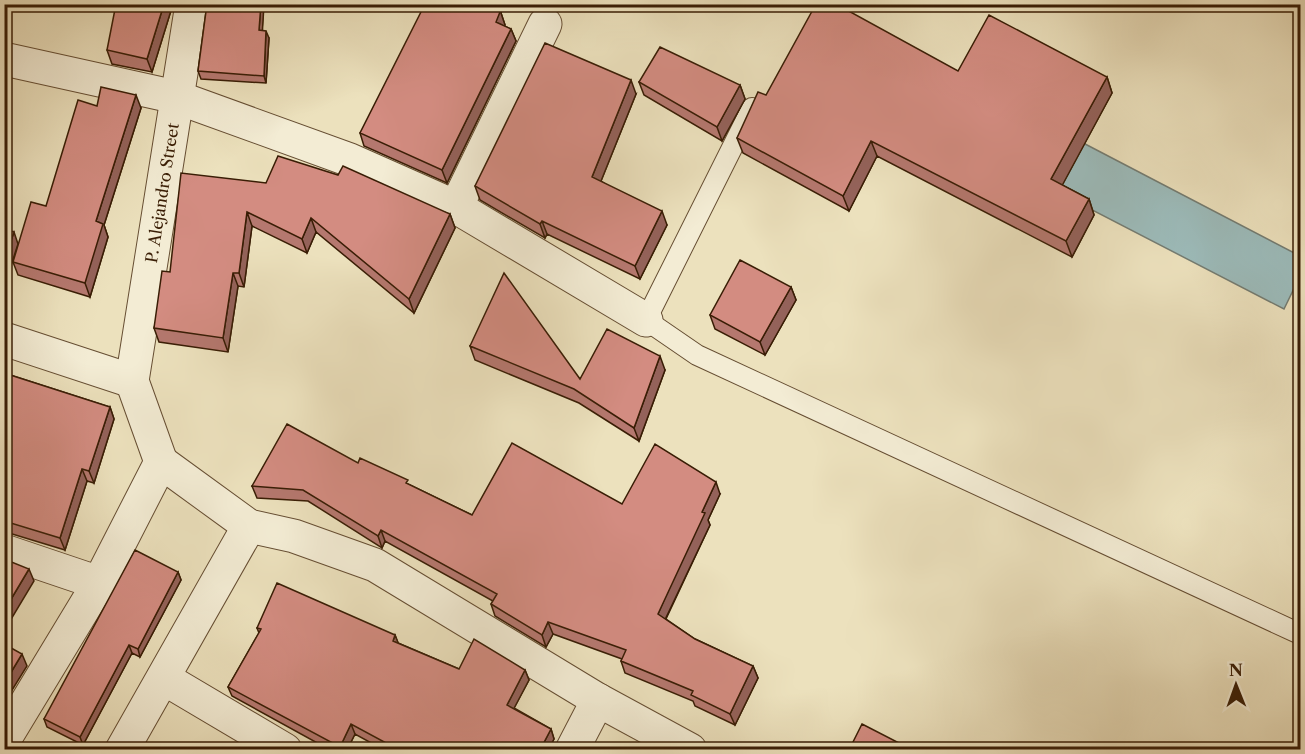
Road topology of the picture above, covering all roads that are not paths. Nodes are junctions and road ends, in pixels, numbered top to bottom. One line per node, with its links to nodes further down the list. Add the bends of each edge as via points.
1 (192, 4): 4 (street, P. Alejandro Street)
2 (545, 24): 6 (street)
3 (4, 59): 4 (street)
4 (176, 97): 6 (street, via 350,160); 9 (street, P. Alejandro Street)
5 (752, 108): 7 (lane)
6 (456, 207): 7 (street)
7 (646, 320): 14 (lane, via 697,355)
8 (4, 339): 9 (street)
9 (132, 381): 10 (street)
10 (161, 462): 11 (street); 13 (street)
11 (249, 525): 15 (street); 16 (street, via 294,536 375,565)
12 (4, 551): 13 (street)
13 (99, 583): 17 (street)
14 (1300, 634)
15 (165, 679): 18 (street); 19 (street)
16 (598, 700): 20 (street); 21 (street)
17 (11, 741)
18 (122, 750)
19 (285, 750)
20 (572, 750)
21 (690, 750)

